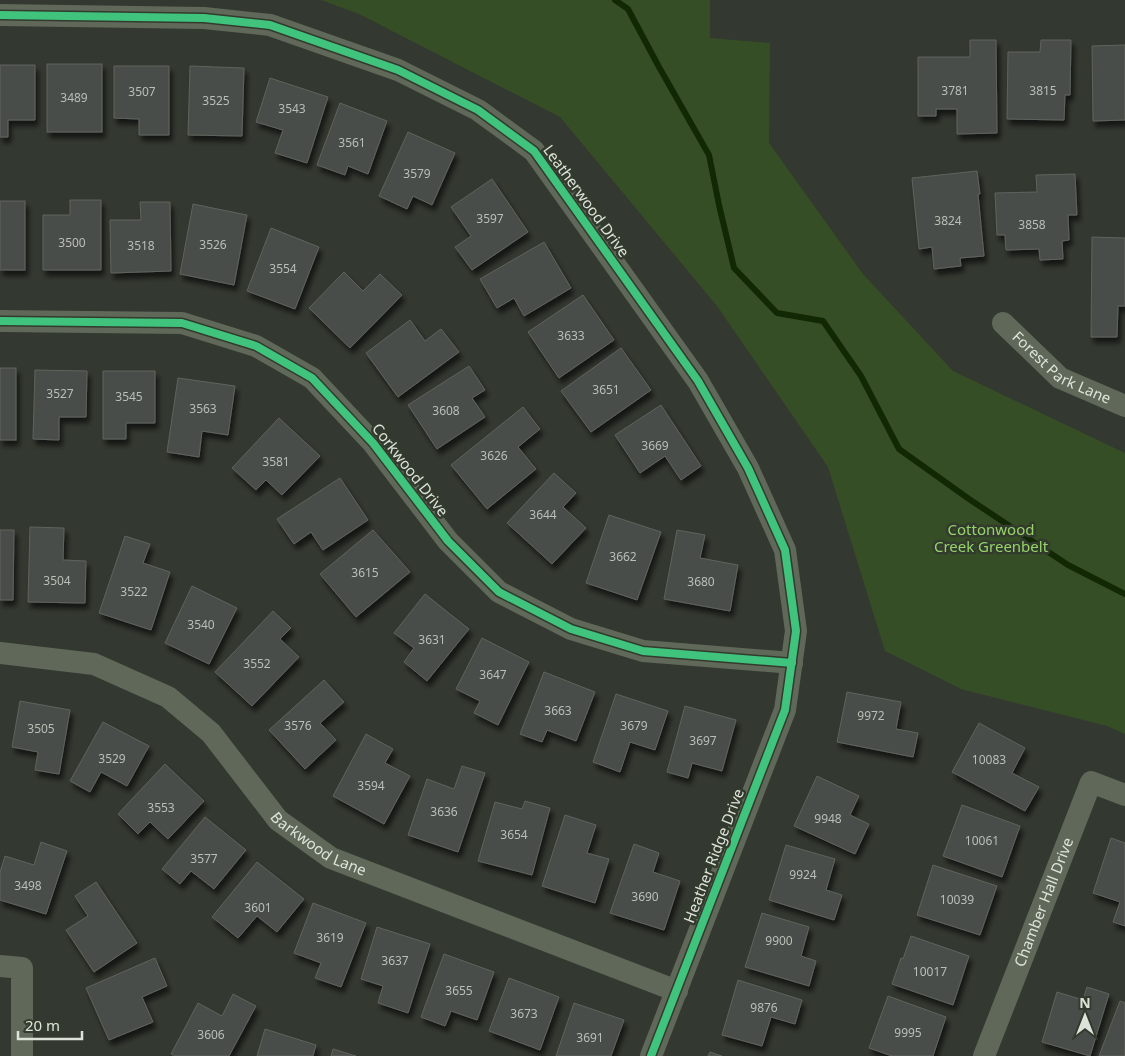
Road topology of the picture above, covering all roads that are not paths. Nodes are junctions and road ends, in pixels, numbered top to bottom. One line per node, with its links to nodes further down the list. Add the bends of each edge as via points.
1 (0, 15): 6 (street, Leatherwood Drive, via 204,18 270,25 398,70 478,110 534,151 698,381 748,468 785,550 796,631)
2 (0, 321): 6 (street, Corkwood Drive, via 182,323 256,346 312,378 372,443 448,541 499,592 571,629 643,651)
3 (1002, 323): 4 (street, Forest Park Lane, via 1060,378)
4 (1125, 406)
5 (0, 653): 9 (street, Barkwood Lane, via 94,664 168,697 211,732 278,820 331,858)
6 (792, 663): 9 (street, Heather Ridge Drive, via 785,710)
7 (1125, 795): 12 (street, Chamber Hall Drive, via 1091,782)
8 (0, 966): 10 (street, via 22,968)
9 (677, 991): 11 (street, Heather Ridge Drive)
10 (22, 1056)
11 (652, 1056)
12 (984, 1056)

